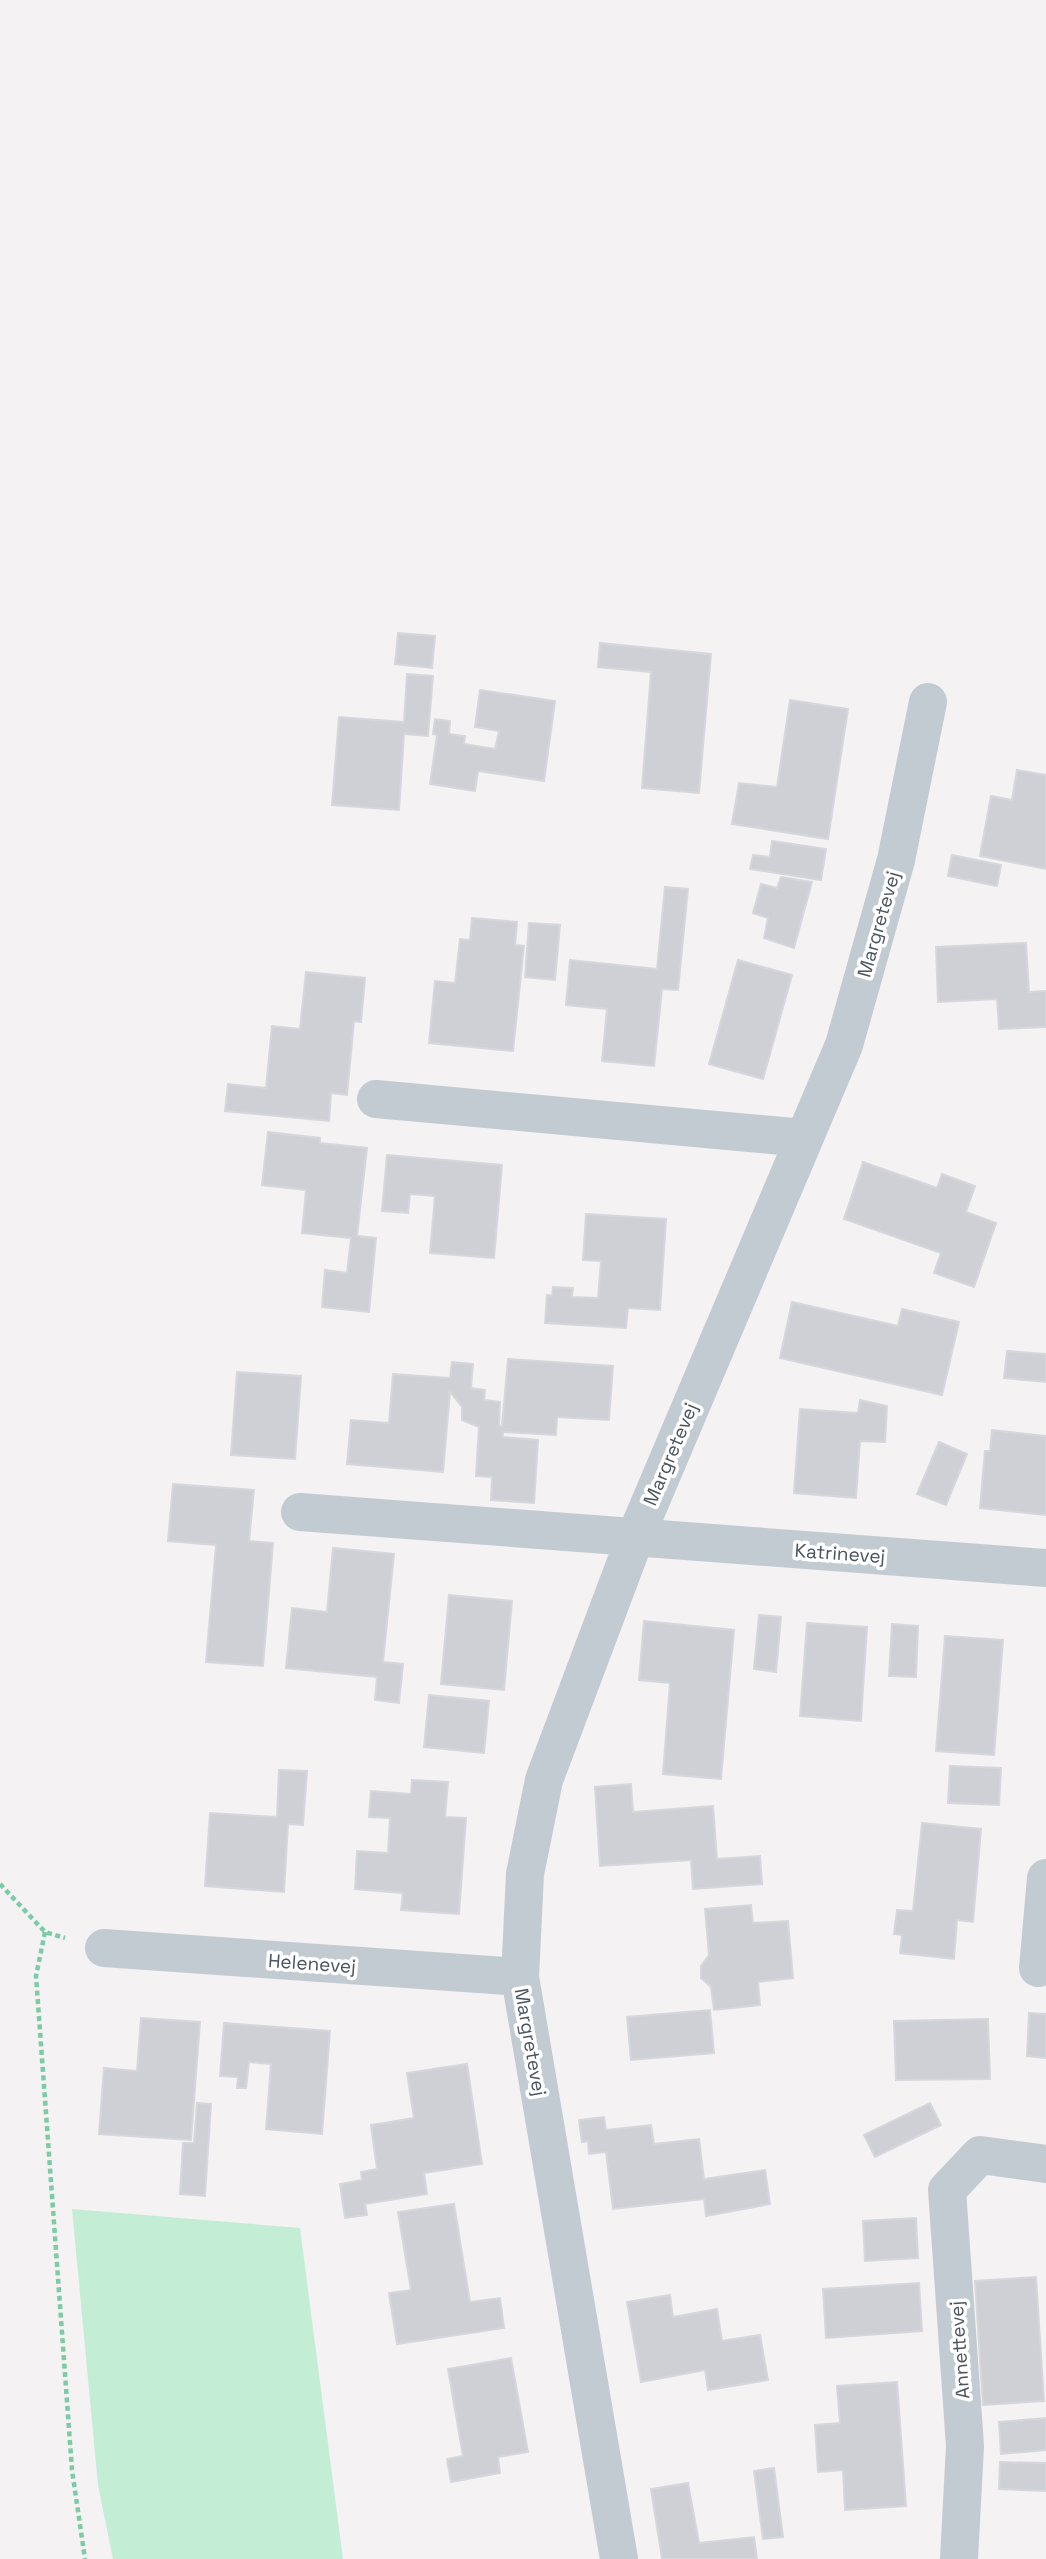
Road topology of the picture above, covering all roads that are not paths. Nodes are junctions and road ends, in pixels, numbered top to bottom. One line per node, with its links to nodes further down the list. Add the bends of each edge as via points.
1 (928, 702): 3 (street, Margretevej, via 896,860 867,966 844,1045)
2 (376, 1099): 3 (street)
3 (804, 1138): 5 (street, Margretevej)
4 (300, 1511): 5 (street)
5 (635, 1538): 6 (street, Katrinevej); 10 (street, Margretevej, via 544,1780 525,1874)
6 (1046, 1569)
7 (1046, 1878): 9 (street)
8 (104, 1948): 10 (street, Helenevej)
9 (1038, 1968)
10 (520, 1978): 12 (street, Margretevej)
11 (1046, 2164): 13 (street, Annettevej, via 980,2155 947,2189 965,2446)
12 (619, 2559)
13 (959, 2559)

